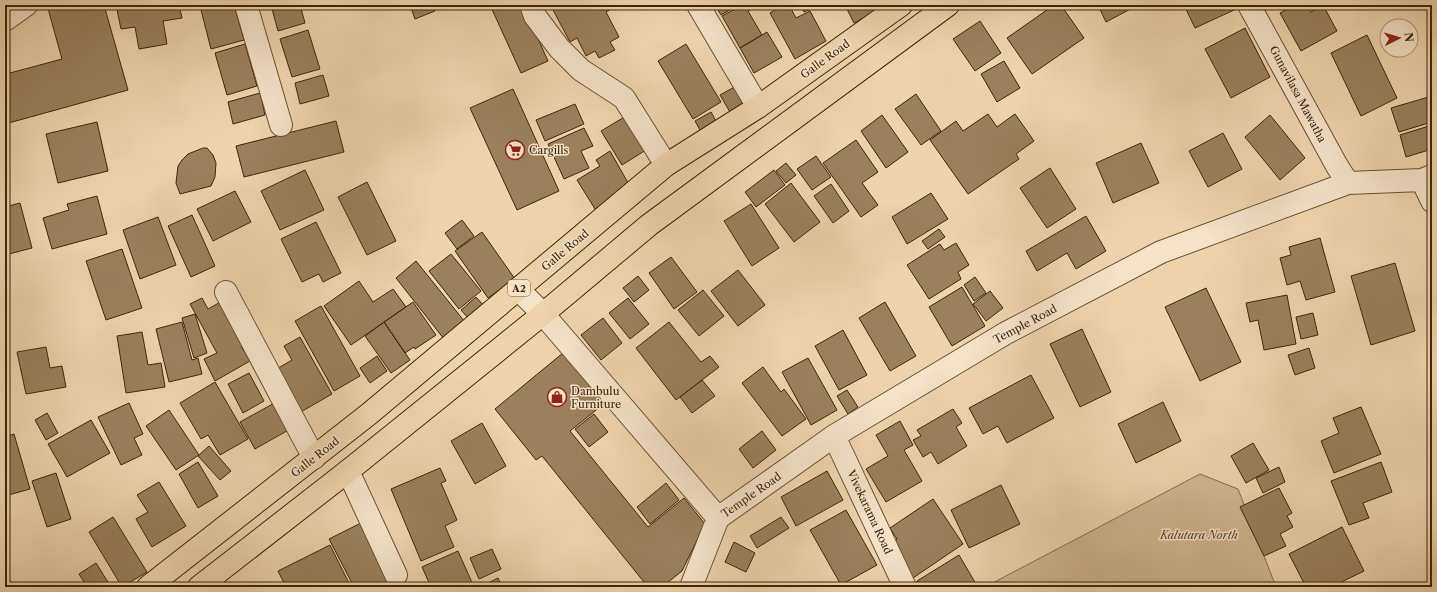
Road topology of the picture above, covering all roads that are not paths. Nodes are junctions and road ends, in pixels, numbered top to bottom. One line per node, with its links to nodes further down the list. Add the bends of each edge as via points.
1 (26, 5): 8 (street)
2 (246, 5): 10 (street)
3 (531, 5): 11 (street, via 535,16 559,48 581,70 624,98)
4 (698, 5): 9 (street)
5 (900, 5): 9 (highway, Galle Road / A2)
6 (948, 5): 17 (highway, via 649,225)
7 (1250, 5): 13 (street, Gunavilasa Mawatha)
8 (5, 20)
9 (758, 107): 11 (highway, Galle Road / A2)
10 (281, 125)
11 (666, 164): 15 (highway, Galle Road / A2)
12 (1427, 178): 13 (street, Temple Road); 14 (street)
13 (1348, 183): 18 (street, Temple Road, via 1161,252 1006,333)
14 (1432, 201)
15 (518, 289): 17 (street); 19 (highway, Galle Road / A2)
16 (226, 292): 19 (street)
17 (542, 314): 20 (highway); 21 (street)
18 (834, 436): 21 (street, Temple Road); 26 (street, Vivekarama Road)
19 (314, 458): 23 (highway, Galle Road / A2)
20 (348, 471): 22 (street); 24 (highway)
21 (718, 518): 25 (street, Temple Road)
22 (396, 575)
23 (148, 587)
24 (198, 587)
25 (691, 587)
26 (905, 587)

